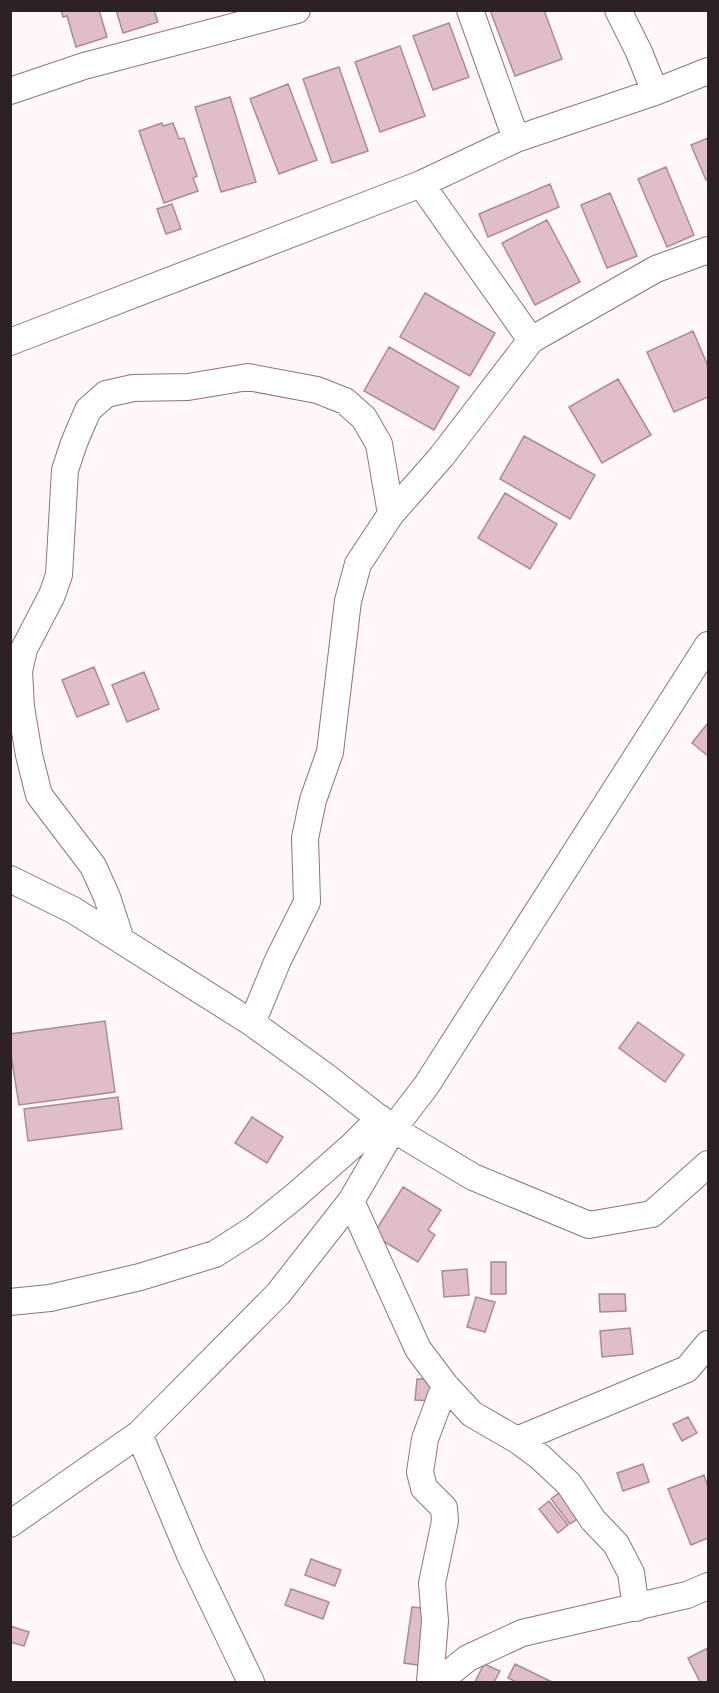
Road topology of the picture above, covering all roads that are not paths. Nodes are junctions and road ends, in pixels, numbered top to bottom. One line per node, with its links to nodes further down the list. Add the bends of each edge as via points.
1 (297, 10): 5 (street, via 84,66)
2 (470, 10): 7 (street)
3 (618, 10): 6 (street)
4 (708, 71): 6 (street)
5 (10, 91)
6 (655, 92): 7 (street)
7 (516, 139): 8 (street)
8 (421, 184): 10 (street); 11 (street)
9 (708, 250): 10 (street, via 656,269)
10 (531, 339): 12 (street, via 442,456)
11 (10, 342)
12 (391, 514): 15 (street, via 379,444 364,418 345,401 317,390 248,377 188,387 133,388 106,394 88,410 65,470 59,575 24,649 21,707 39,795 93,866); 16 (street, via 358,564 348,602 330,752 305,838 307,902)
13 (708, 645): 17 (street, via 426,1086)
14 (10, 879): 15 (street, via 73,910)
15 (121, 940): 16 (street)
16 (252, 1023): 17 (street)
17 (387, 1124): 18 (street, via 473,1177 589,1226 652,1214); 19 (street); 20 (street, via 353,1145 254,1229 215,1254 128,1280 50,1298)
18 (708, 1164)
19 (351, 1200): 22 (street, via 418,1349); 23 (street, via 278,1294)
20 (10, 1302)
21 (708, 1344): 24 (street, via 687,1369)
22 (445, 1385): 24 (street, via 472,1414); 29 (street, via 425,1439 420,1472 424,1488 444,1508 445,1521 432,1582 435,1621)
23 (139, 1434): 25 (street); 28 (street, via 190,1555)
24 (517, 1440): 27 (street, via 569,1484 593,1520 616,1544 631,1573)
25 (10, 1524)
26 (708, 1586): 27 (street)
27 (636, 1608): 30 (street, via 522,1634 468,1658)
28 (251, 1683)
29 (430, 1683)
30 (438, 1683)

